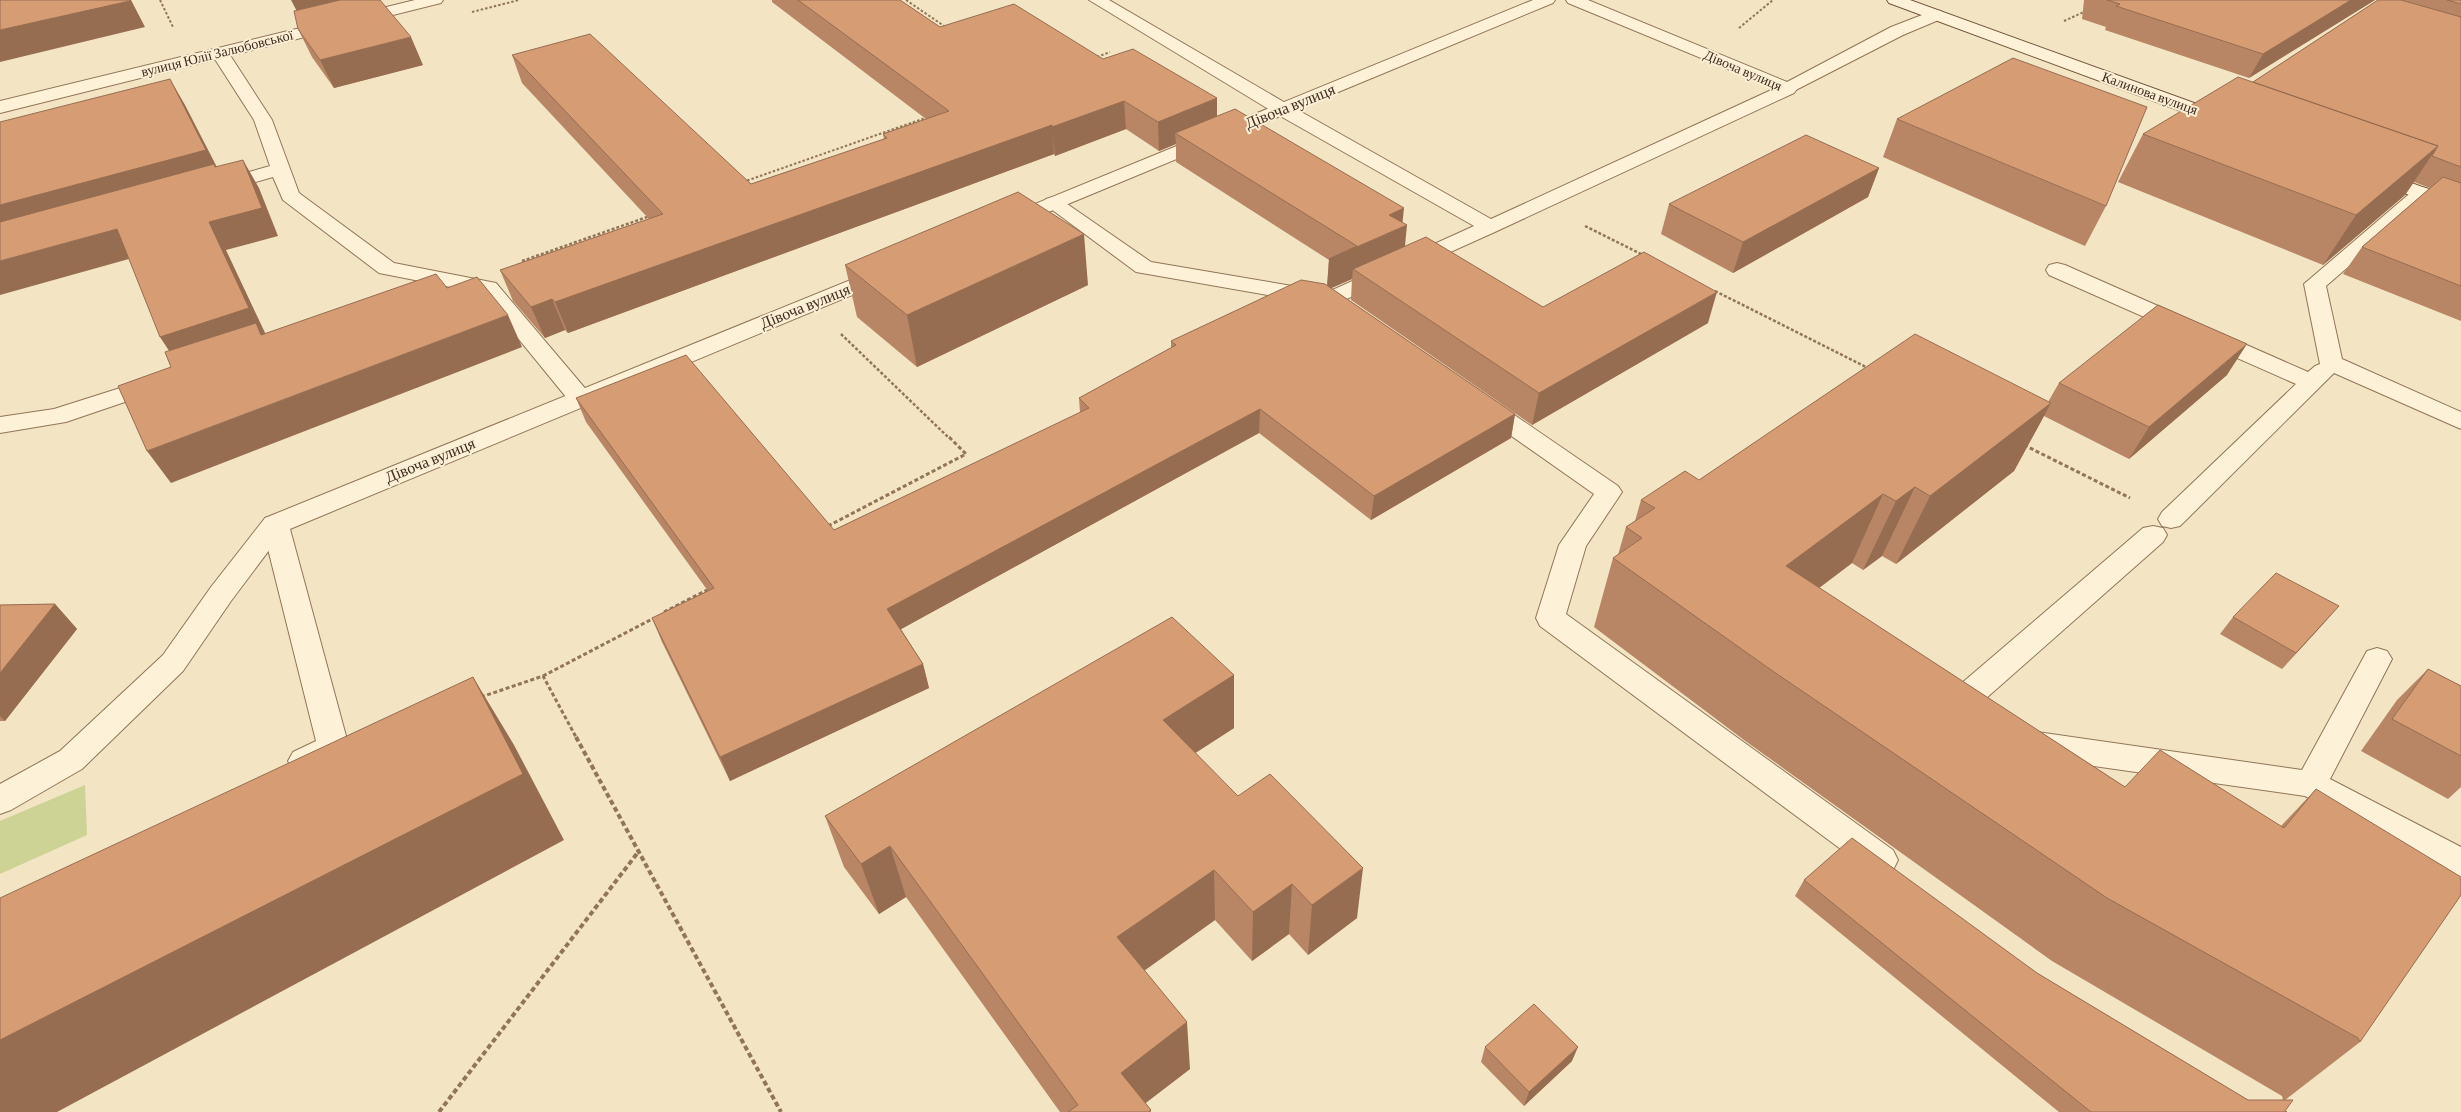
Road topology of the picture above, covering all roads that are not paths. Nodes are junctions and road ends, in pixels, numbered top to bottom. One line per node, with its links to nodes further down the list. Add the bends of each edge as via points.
1 (435, 0): 7 (street, вулиця Юлії Залюбовської)
2 (1097, 0): 11 (street)
3 (1547, 0): 11 (street, Дівоча вулиця)
4 (1574, 0): 8 (street, Дівоча вулиця)
5 (1895, 0): 6 (street, Калинова вулиця)
6 (1935, 15): 8 (street, Дівоча вулиця, via 1897,31); 12 (street, Калинова вулиця)
7 (220, 53): 10 (street, вулиця Юлії Залюбовської); 14 (street, via 263,120)
8 (1788, 89): 20 (street)
9 (2228, 101): 12 (street)
10 (0, 107)
11 (1282, 109): 18 (street, Дівоча вулиця); 20 (street)
12 (2205, 113): 13 (street, Калинова вулиця)
13 (2241, 127)
14 (280, 169): 16 (street); 24 (street, via 290,196 386,268)
15 (2358, 170): 17 (street)
16 (197, 192)
17 (2422, 193): 19 (street); 28 (street, via 2315,284)
18 (1053, 204): 21 (street, Дівоча вулиця); 26 (street, via 1144,268)
19 (2461, 208)
20 (1490, 227): 26 (street)
21 (990, 230)
22 (900, 267): 32 (street, Дівоча вулиця)
23 (2057, 270): 30 (street)
24 (426, 276): 25 (street); 32 (street, via 488,288)
25 (404, 292)
26 (1331, 300): 27 (street)
27 (1356, 316)
28 (2331, 363): 30 (street); 33 (street)
29 (178, 376): 34 (street, via 57,416)
30 (2311, 382): 38 (street, via 2162,527 1953,709 2016,742)
31 (1462, 390): 41 (street, via 1609,492 1573,545 1550,618)
32 (580, 398): 35 (street, Дівоча вулиця)
33 (2461, 421)
34 (0, 425)
35 (275, 524): 37 (street, via 333,747); 39 (street, via 173,663 71,760)
36 (2377, 659): 38 (street)
37 (279, 772)
38 (2311, 784): 40 (street)
39 (0, 800)
40 (2461, 864)
41 (1902, 876)

